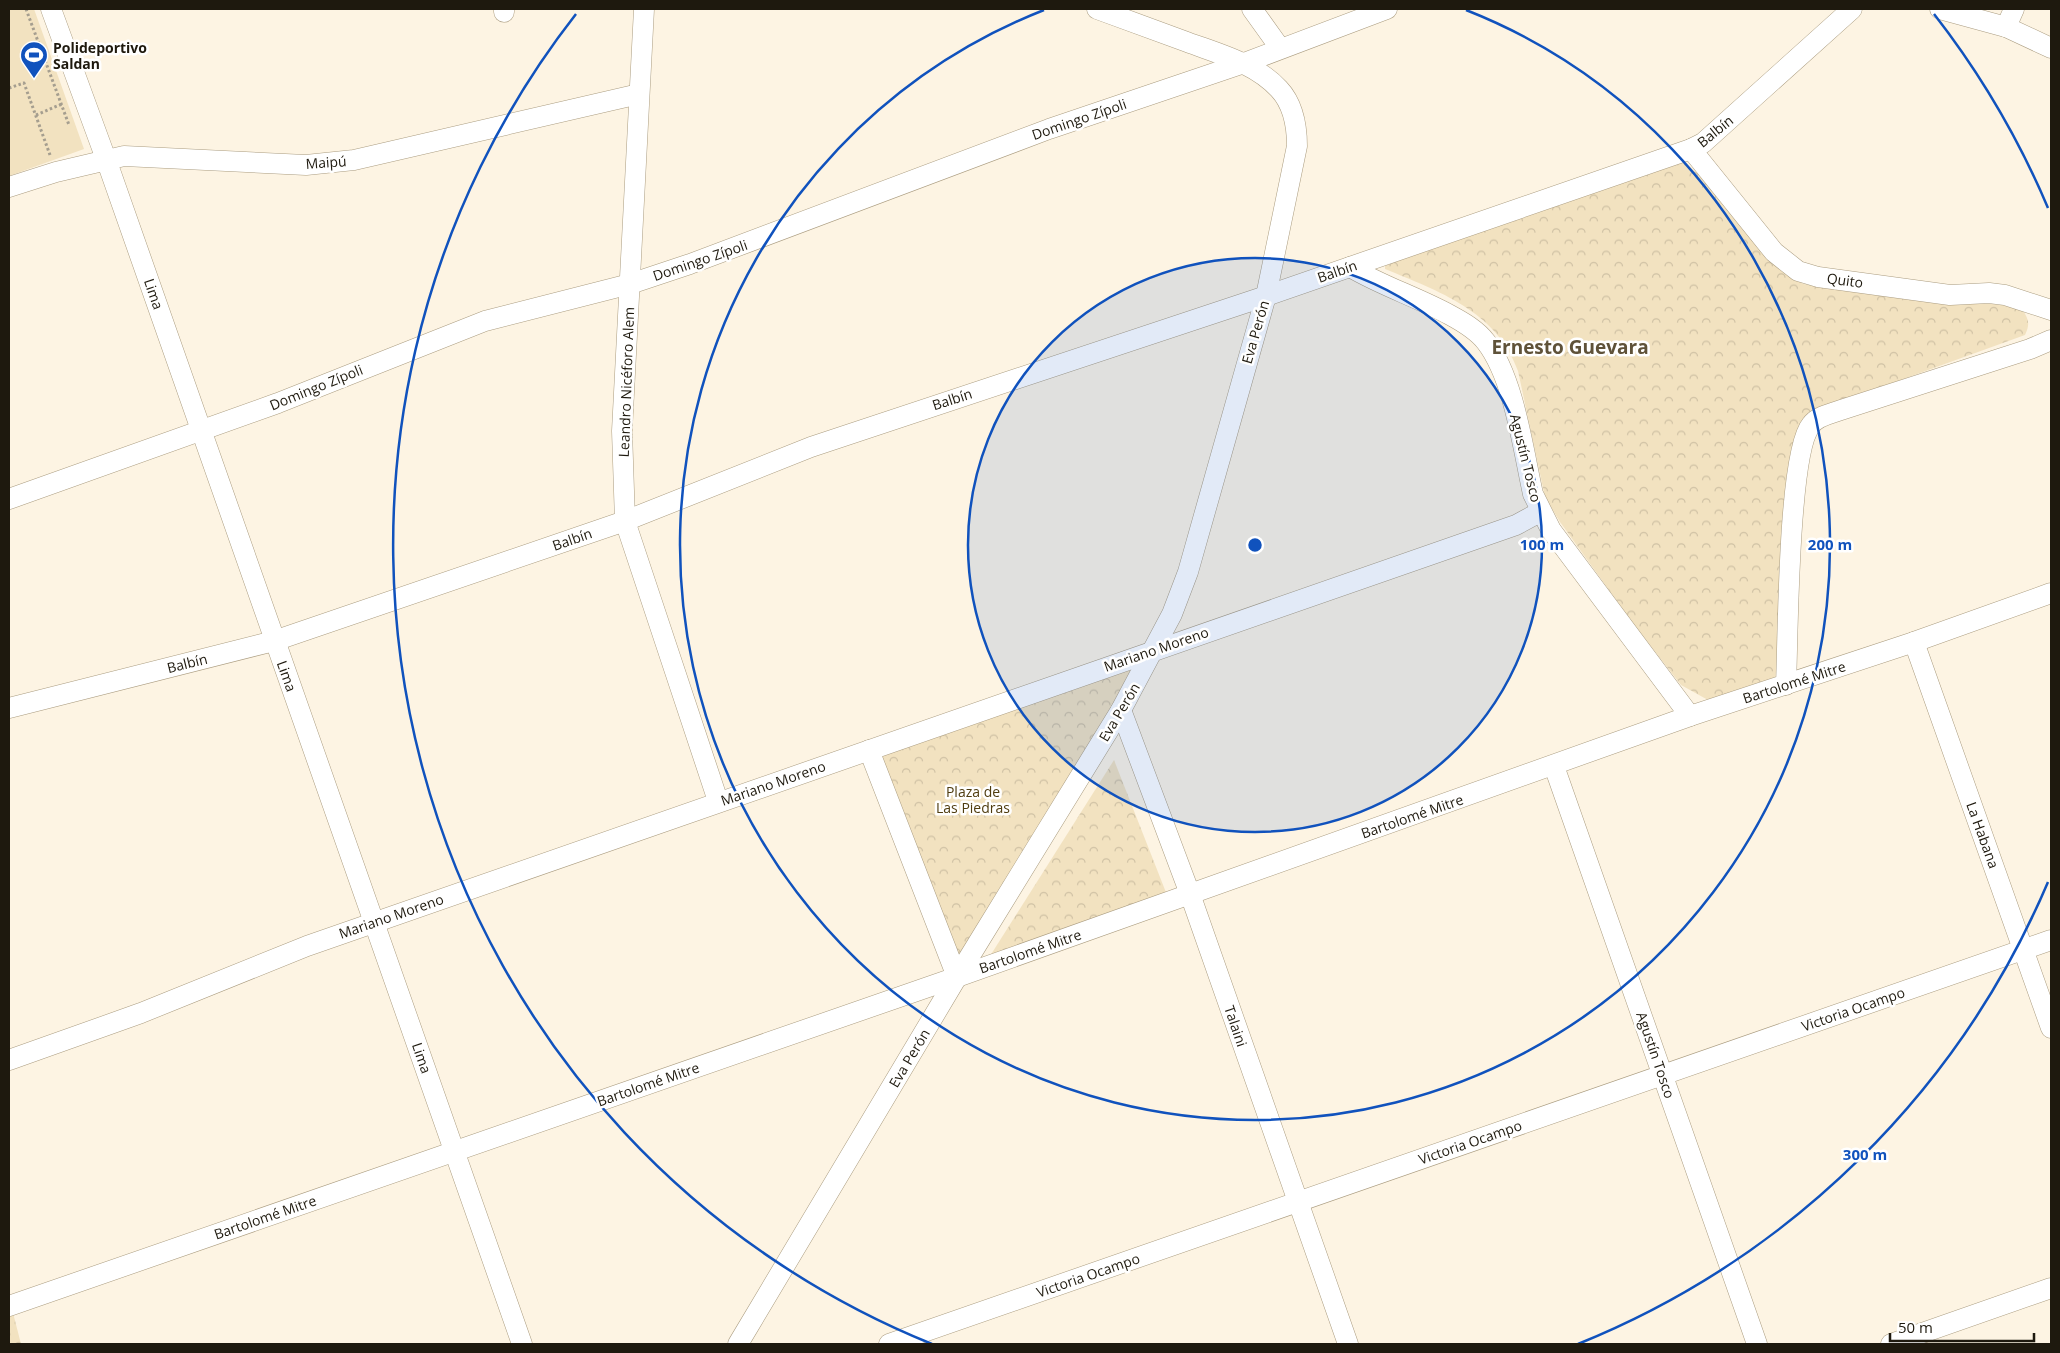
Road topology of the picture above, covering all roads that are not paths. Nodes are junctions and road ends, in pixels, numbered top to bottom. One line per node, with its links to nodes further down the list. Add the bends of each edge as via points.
1 (52, 9): 14 (street, Lima)
2 (644, 9): 12 (street, Leandro Nicéforo Alem)
3 (1097, 9): 11 (street, Eva Perón)
4 (1252, 9): 9 (street)
5 (1387, 9): 9 (street, Domingo Zípoli)
6 (1852, 9): 13 (street, Balbín, via 1703,143)
7 (1940, 9): 8 (street)
8 (2010, 18): 10 (street)
9 (1280, 48): 11 (street, Domingo Zípoli)
10 (2051, 48)
11 (1244, 63): 17 (street, Domingo Zípoli, via 1049,129); 18 (street, Eva Perón, via 1280,90 1297,128 1294,167)
12 (639, 94): 14 (street, Maipú, via 354,160 306,164 137,156); 17 (street, Leandro Nicéforo Alem)
13 (1691, 149): 16 (street, Balbín); 19 (street, Quito, via 1774,252 1798,270 1818,277 1950,295 2005,295)
14 (106, 159): 15 (street, Maipú); 21 (street, Lima)
15 (9, 187)
16 (1350, 266): 18 (street, Balbín); 23 (street, Agustín Tosco, via 1373,281 1449,314 1486,341 1506,380)
17 (630, 284): 21 (street, Domingo Zípoli, via 484,320); 24 (street, Leandro Nicéforo Alem, via 622,431)
18 (1266, 296): 24 (street, Balbín, via 811,447); 28 (street, Eva Perón, via 1188,572)
19 (2051, 310)
20 (2051, 340): 29 (street, via 1818,418 1811,424 1805,433 1796,475)
21 (202, 430): 22 (street, Domingo Zípoli); 26 (street, Lima)
22 (9, 499)
23 (1540, 512): 28 (street, Mariano Moreno, via 1516,525); 32 (street, Agustín Tosco)
24 (625, 521): 26 (street, Balbín); 35 (street, Leandro Nicéforo Alem)
25 (2051, 593): 27 (street, Bartolomé Mitre)
26 (274, 641): 30 (street, Balbín); 37 (street, Lima)
27 (1914, 642): 29 (street, Bartolomé Mitre); 39 (street, La Habana)
28 (1156, 649): 31 (street, Eva Perón); 33 (street, Mariano Moreno)
29 (1786, 685): 32 (street, Bartolomé Mitre)
30 (9, 708)
31 (1121, 710): 36 (street, Talaini); 40 (street, Eva Perón)
32 (1690, 716): 34 (street, Bartolomé Mitre)
33 (869, 750): 35 (street, Mariano Moreno); 40 (street)
34 (1554, 766): 36 (street, Bartolomé Mitre); 43 (street, Agustín Tosco)
35 (718, 801): 37 (street, Mariano Moreno)
36 (1190, 894): 40 (street, Bartolomé Mitre); 45 (street, Talaini)
37 (375, 922): 42 (street, Mariano Moreno, via 288,953 141,1013); 44 (street, Lima)
38 (2051, 940): 39 (street, Victoria Ocampo)
39 (2024, 949): 41 (street, La Habana); 43 (street, Victoria Ocampo)
40 (957, 977): 44 (street, Bartolomé Mitre); 50 (street, Eva Perón)
41 (2051, 1028)
42 (9, 1060)
43 (1663, 1076): 45 (street, Victoria Ocampo); 53 (street, Agustín Tosco)
44 (454, 1151): 47 (street, Bartolomé Mitre); 49 (street, Lima)
45 (1298, 1202): 48 (street, Victoria Ocampo); 52 (street, Talaini)
46 (2050, 1289): 54 (street)
47 (9, 1306)
48 (938, 1336): 51 (street, Victoria Ocampo)
49 (522, 1344)
50 (738, 1344)
51 (889, 1344)
52 (1348, 1344)
53 (1757, 1344)
54 (1891, 1344)

